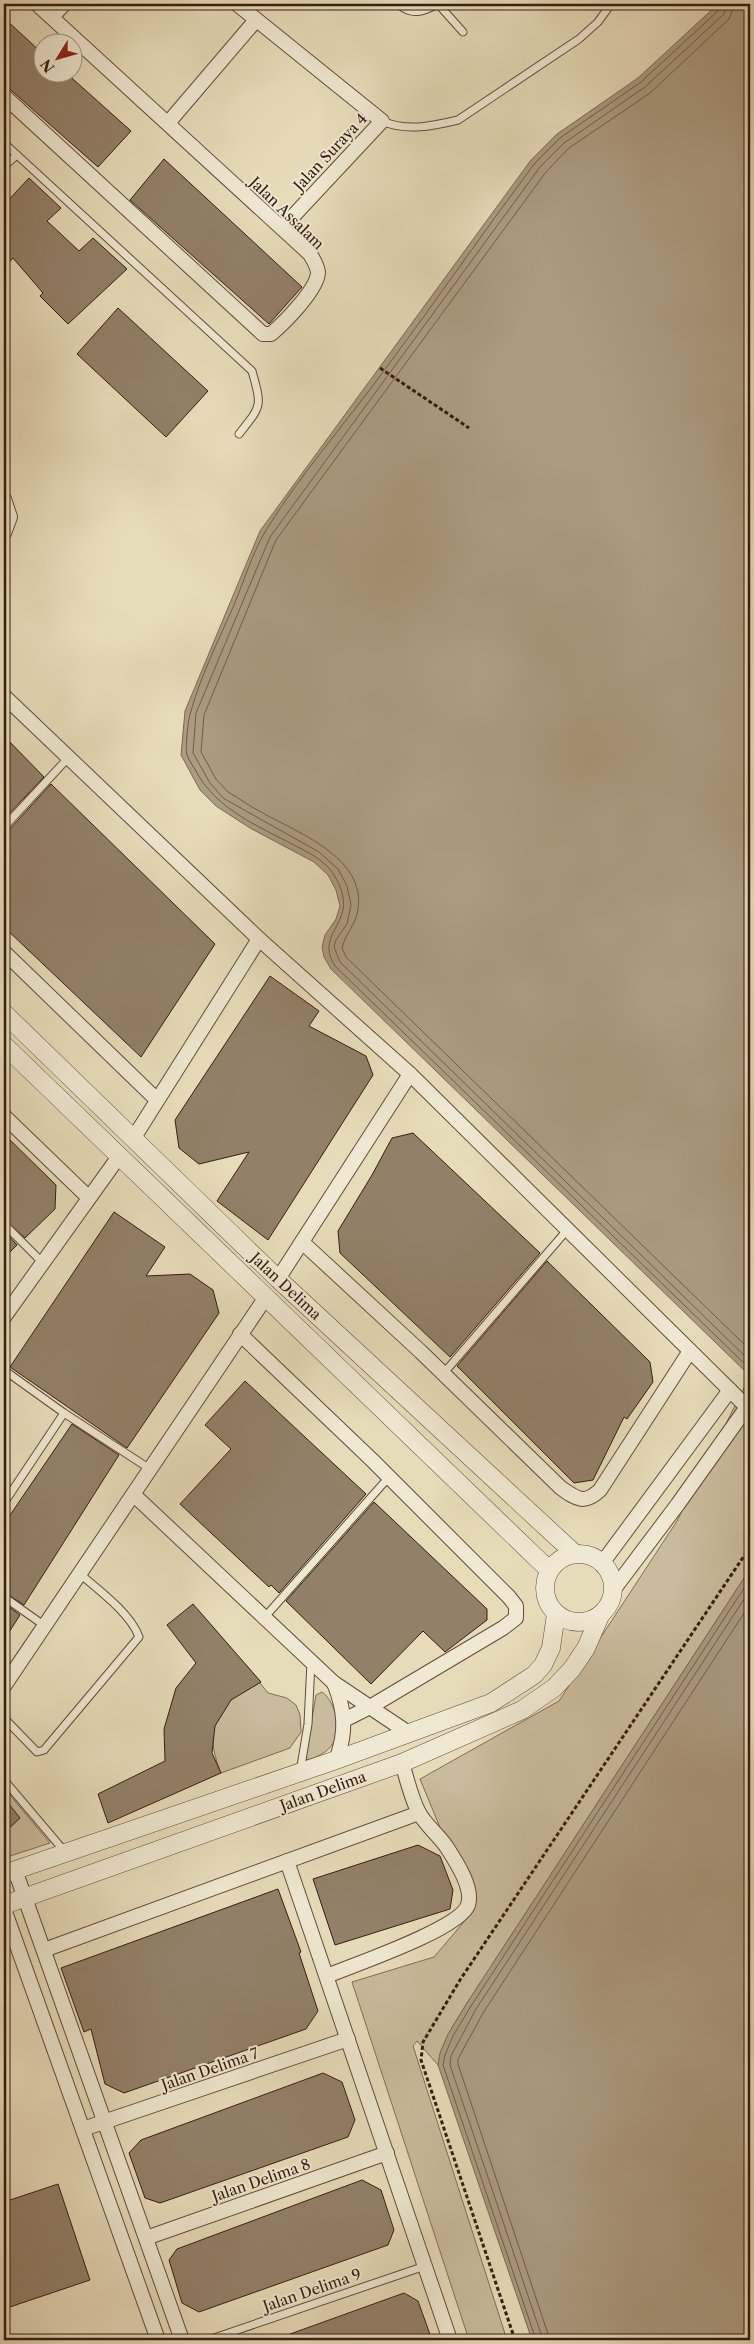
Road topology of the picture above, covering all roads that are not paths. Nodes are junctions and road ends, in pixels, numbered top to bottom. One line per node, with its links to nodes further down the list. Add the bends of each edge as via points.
1 (37, 4): 6 (street, Jalan Assalam)
2 (64, 4): 6 (street)
3 (237, 4): 7 (street)
4 (398, 4): 8 (lane, via 406,10 422,12 438,4)
5 (612, 4): 10 (lane, via 580,39 458,120 436,126 412,127 394,126)
6 (52, 17): 11 (street, Jalan Assalam)
7 (256, 20): 10 (street); 11 (street)
8 (463, 32)
9 (4, 96): 15 (street, Jalan Assalam, via 266,335 280,326 314,285 318,272 310,254)
10 (382, 121): 15 (street, Jalan Suraya 4)
11 (168, 124): 15 (street, Jalan Assalam)
12 (4, 143): 13 (lane)
13 (17, 155): 14 (lane); 16 (lane, via 252,371 260,399 255,414)
14 (4, 166)
15 (282, 228)
16 (239, 434)
17 (4, 499): 18 (street, via 10,517)
18 (4, 533)
19 (4, 696): 20 (street)
20 (69, 757): 21 (lane); 22 (street)
21 (4, 827)
22 (259, 939): 26 (street); 27 (street)
23 (4, 952): 27 (street)
24 (4, 1013): 29 (street, Jalan Delima)
25 (4, 1044): 30 (street, Jalan Delima)
26 (410, 1074): 33 (street); 34 (street)
27 (157, 1100): 29 (street)
28 (4, 1116): 31 (street)
29 (133, 1139): 36 (street, Jalan Delima)
30 (120, 1156): 31 (street); 37 (street, Jalan Delima)
31 (88, 1197): 35 (street)
32 (4, 1224): 35 (lane)
33 (568, 1229): 40 (street); 42 (lane)
34 (302, 1242): 36 (street); 42 (street)
35 (42, 1262): 38 (street)
36 (278, 1279): 49 (street, Jalan Delima)
37 (266, 1297): 39 (street); 51 (street, Jalan Delima)
38 (4, 1317)
39 (240, 1334): 45 (street); 46 (street)
40 (690, 1351): 42 (street, via 600,1490 592,1498 583,1500 561,1488); 43 (street)
41 (4, 1370): 44 (lane)
42 (443, 1374)
43 (730, 1390): 50 (street); 53 (street, via 747,1407)
44 (64, 1413): 45 (lane); 48 (lane)
45 (150, 1469): 47 (street)
46 (389, 1477): 57 (lane); 62 (street, via 510,1597 518,1612 514,1620 503,1628)
47 (134, 1496): 52 (street); 57 (street)
48 (4, 1502)
49 (574, 1553): 50 (street, via 589,1555); 51 (street, via 559,1559)
50 (603, 1562): 53 (street, via 612,1574)
51 (549, 1570): 55 (street, via 544,1586 547,1601)
52 (80, 1574): 58 (street); 63 (lane, via 109,1599 136,1628 139,1637 44,1750 37,1752)
53 (614, 1589): 56 (street, via 610,1604)
54 (4, 1597): 58 (lane)
55 (556, 1614): 56 (street, via 570,1622 586,1622); 65 (street, Jalan Delima, via 551,1648 534,1675 492,1703)
56 (600, 1616): 67 (street, Jalan Delima, via 586,1648 572,1668 542,1697 522,1710)
57 (264, 1618): 59 (street)
58 (45, 1626): 61 (street)
59 (311, 1662): 60 (street); 68 (lane, via 308,1724)
60 (334, 1683): 62 (street); 64 (street, via 342,1702)
61 (4, 1686)
62 (370, 1707): 64 (street); 65 (street)
63 (4, 1718)
64 (344, 1720): 66 (street, via 342,1745)
65 (410, 1734): 66 (street, Jalan Delima)
66 (336, 1760): 68 (street, Jalan Delima)
67 (402, 1763): 70 (street); 74 (street, Jalan Delima)
68 (300, 1772): 71 (street, Jalan Delima)
69 (4, 1780): 71 (lane)
70 (419, 1813): 72 (street); 78 (street, via 446,1846 466,1884 469,1903 466,1910 433,1933)
71 (66, 1853): 73 (street, Jalan Delima)
72 (287, 1861): 77 (street); 78 (street)
73 (10, 1872): 74 (street)
74 (26, 1899): 75 (street, Jalan Delima); 77 (street)
75 (4, 1905)
76 (4, 1909): 81 (street)
77 (44, 1950): 80 (street)
78 (327, 1976): 79 (street)
79 (348, 2039): 80 (street, Jalan Delima 7); 82 (street)
80 (105, 2121): 81 (street, Jalan Delima 7); 83 (street)
81 (82, 2129): 85 (street)
82 (386, 2153): 83 (street, Jalan Delima 8); 84 (street)
83 (146, 2238): 86 (street)
84 (425, 2266): 87 (lane, Jalan Delima 9); 88 (street)
85 (158, 2340)
86 (182, 2340)
87 (208, 2340)
88 (450, 2340)

